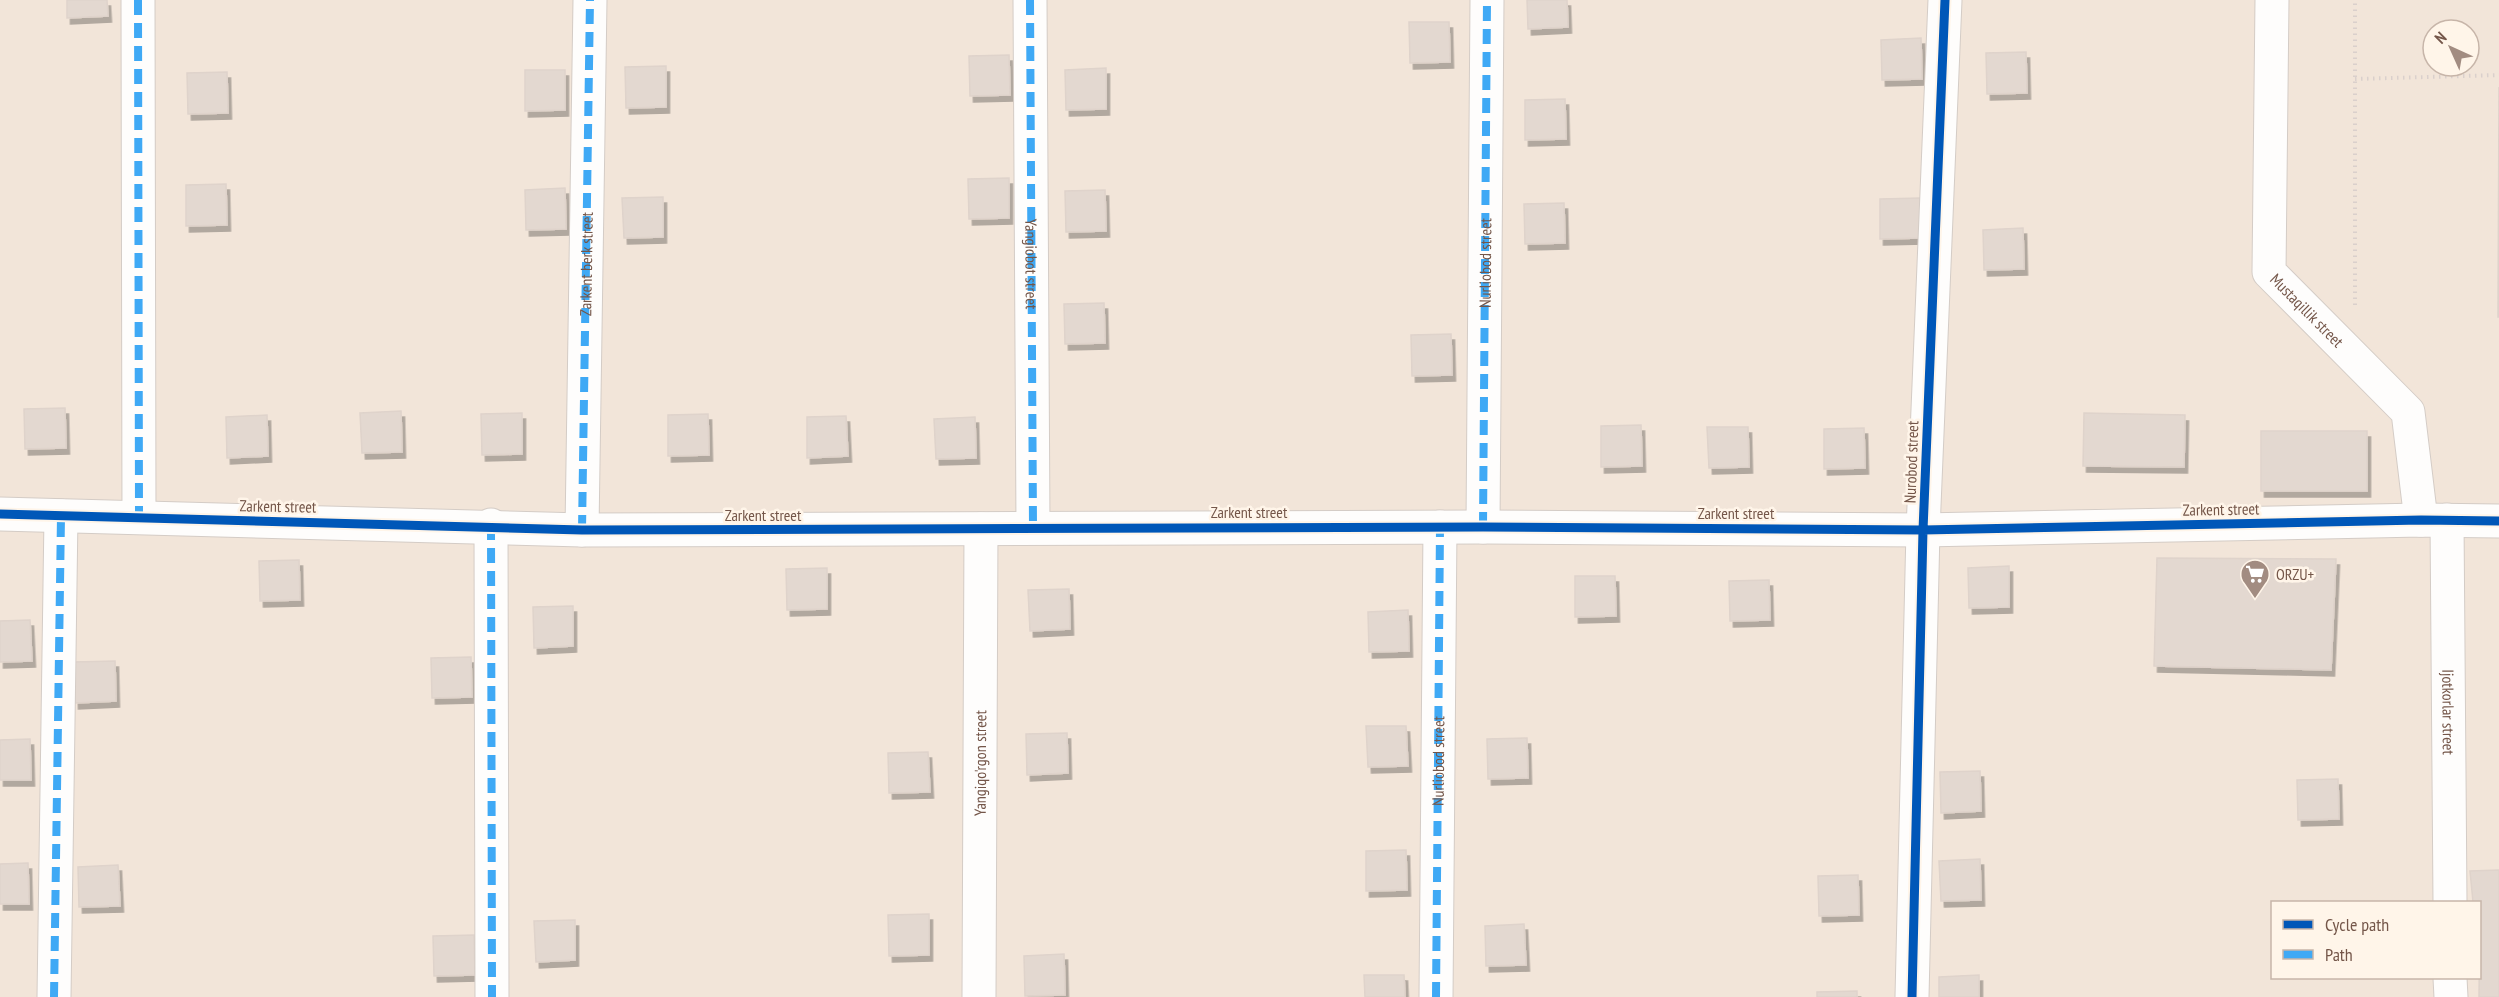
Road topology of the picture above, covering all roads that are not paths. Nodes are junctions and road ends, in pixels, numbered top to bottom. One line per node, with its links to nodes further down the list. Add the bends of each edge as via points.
1 (138, 0): 9 (street)
2 (590, 0): 16 (street, Zarkent berk street)
3 (1030, 0): 13 (street, Yangiobot street)
4 (1487, 0): 15 (street, Nurliobod street)
5 (1945, 0): 18 (street, Nurobod street)
6 (2272, 0): 10 (street, Mustaqillik street, via 2270,272 2408,412)
7 (0, 514): 8 (street, Zarkent street)
8 (62, 516): 9 (street, Zarkent street); 21 (street)
9 (139, 517): 12 (street, Zarkent street)
10 (2434, 520): 11 (street, Zarkent street); 18 (street, Zarkent street); 19 (street, Ijotkorlar street)
11 (2499, 521)
12 (491, 525): 16 (street, Zarkent street); 22 (street)
13 (1034, 527): 14 (street, Zarkent street); 17 (street, Zarkent street)
14 (1440, 527): 15 (street, Zarkent street); 24 (street, Nurliobod street)
15 (1483, 527): 18 (street, Zarkent street)
16 (582, 530): 17 (street, Zarkent street)
17 (981, 530): 23 (street, Yangiqo'rgon street)
18 (1923, 530): 25 (street, Nurobod street)
19 (2450, 901)
20 (2450, 979): 26 (street)
21 (54, 997)
22 (492, 997)
23 (979, 997)
24 (1436, 997)
25 (1912, 997)
26 (2451, 997)

